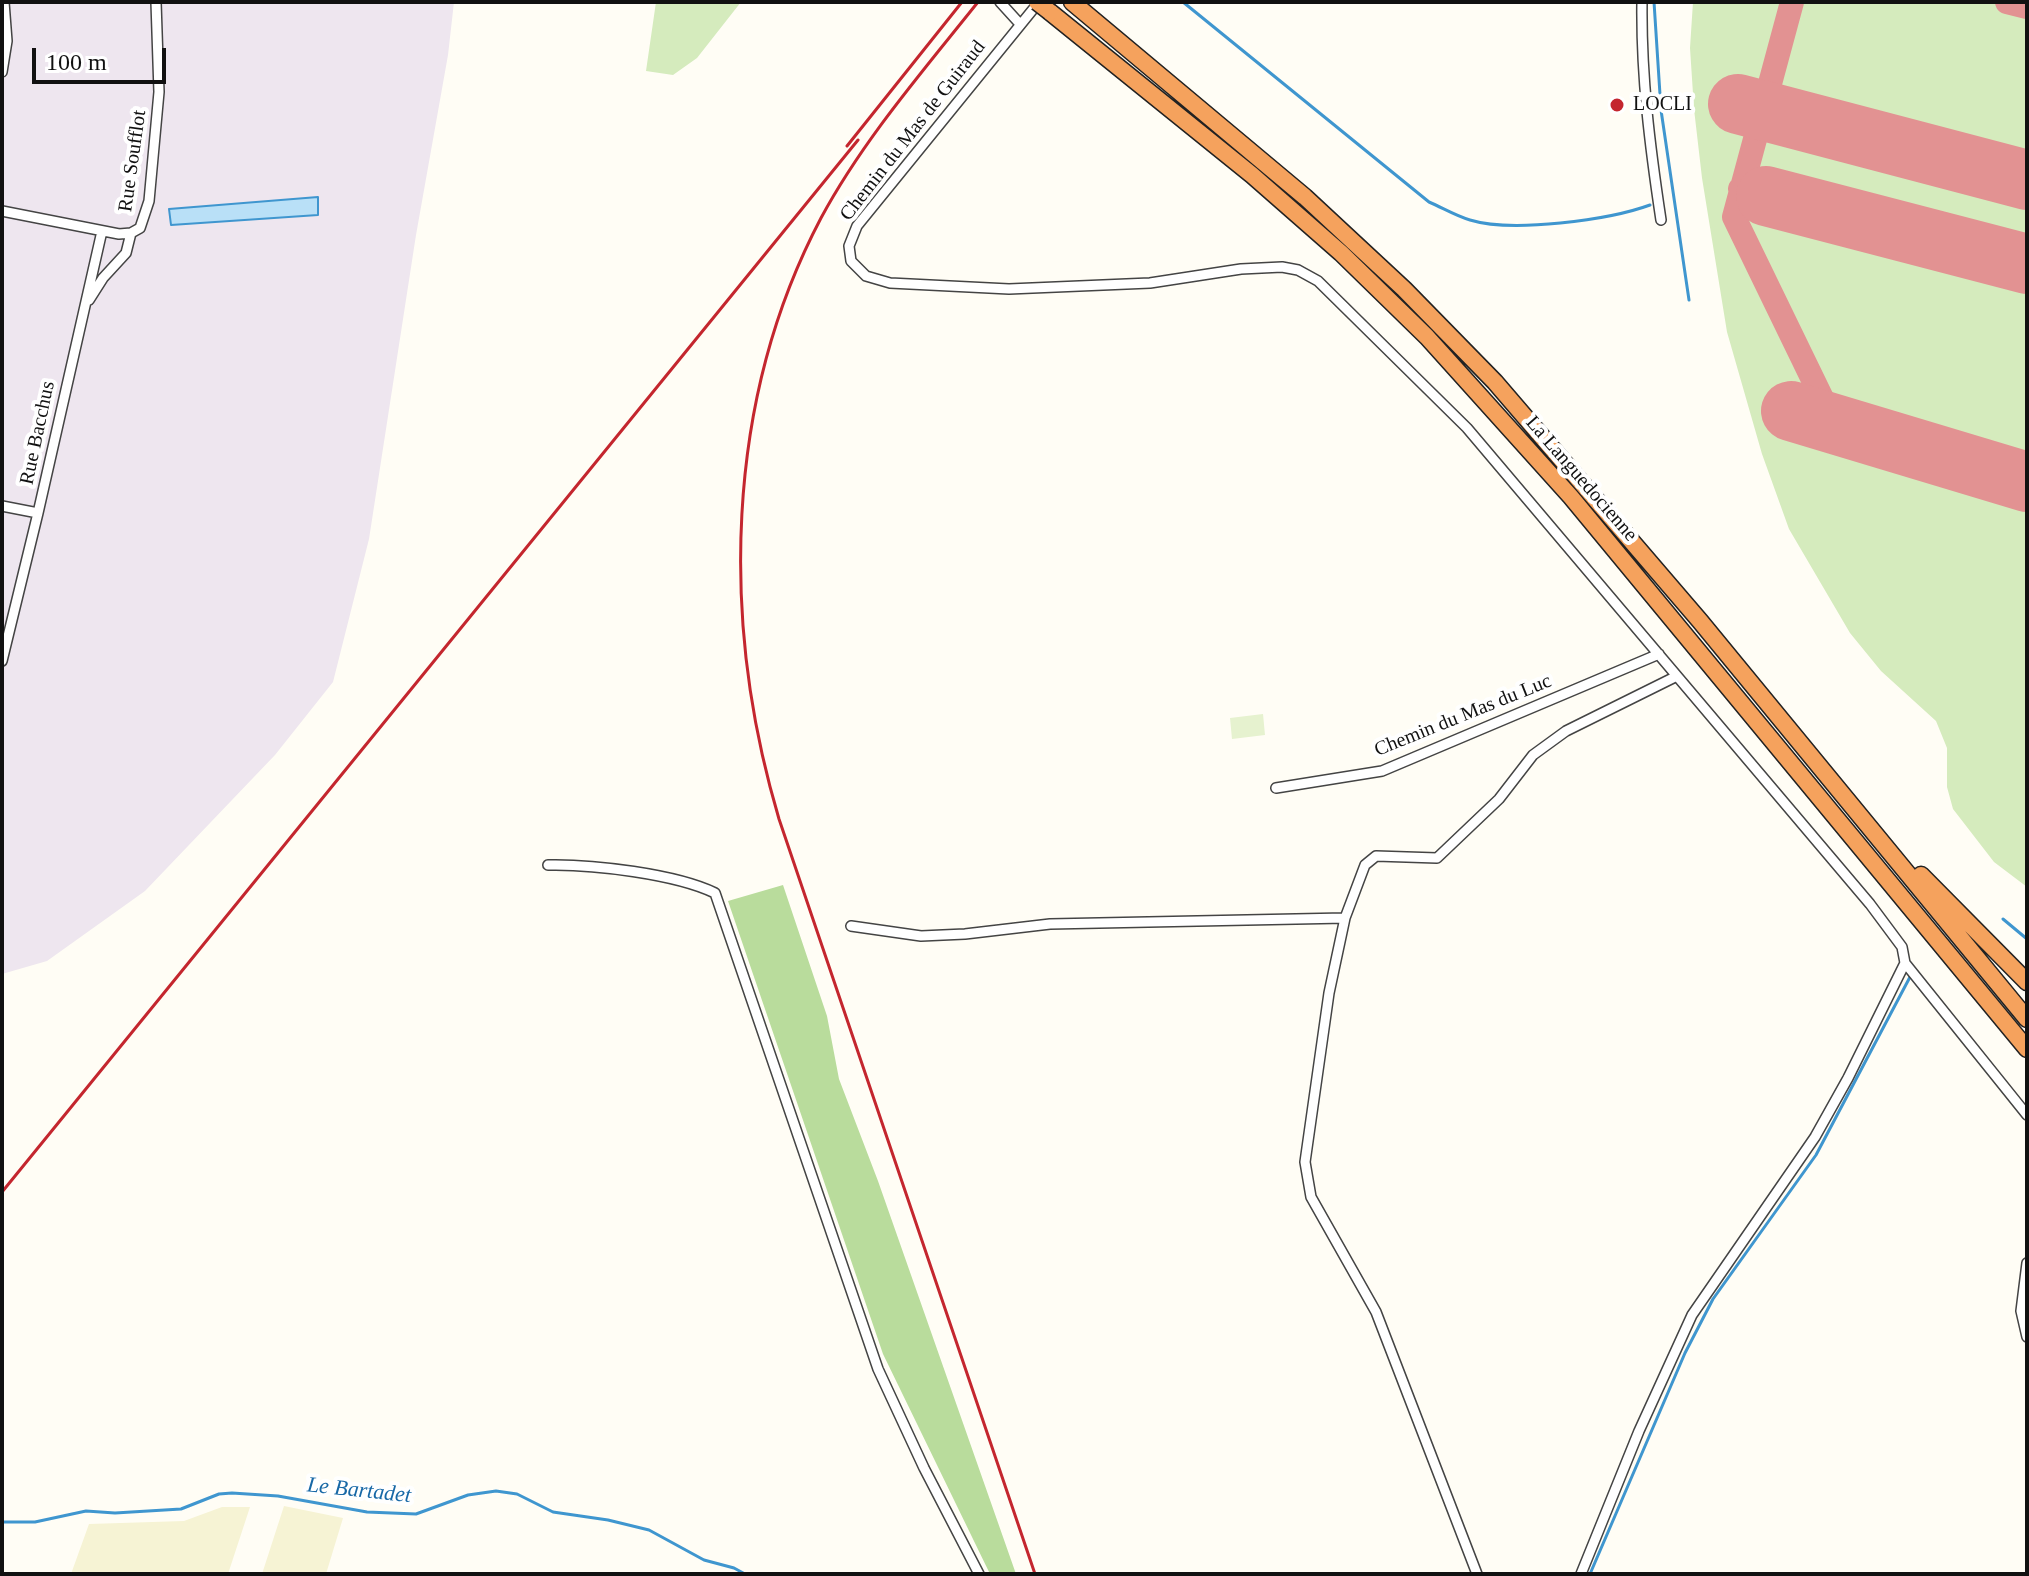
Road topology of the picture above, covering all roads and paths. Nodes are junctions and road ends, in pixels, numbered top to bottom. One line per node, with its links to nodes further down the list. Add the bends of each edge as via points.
1 (4, 2): 8 (street, via 7,41)
2 (156, 2): 12 (street, Rue Soufflot, via 159,92 149,201)
3 (1000, 2): 7 (street)
4 (1072, 2): 20 (highway, La Languedocienne, via 1295,188 1439,323 1643,554)
5 (1642, 2): 10 (street, via 1646,121)
6 (1042, 5): 7 (street); 27 (highway, La Languedocienne, via 1263,184 1448,359 1630,567)
7 (1020, 24): 16 (street, Chemin du Mas de Guiraud, via 857,226 849,246 851,261 866,276 890,283 1009,289 1150,283 1241,269 1298,270 1318,281 1467,428)
8 (2, 72)
9 (2, 211): 11 (street)
10 (1661, 220)
11 (102, 231): 12 (street); 13 (street, Rue Bacchus)
12 (136, 231): 13 (street, Rue Bacchus, via 126,253)
13 (85, 306): 15 (street, Rue Bacchus)
14 (2, 506): 15 (street)
15 (38, 513): 17 (street, Rue Bacchus)
16 (1659, 654): 18 (street); 19 (street, Chemin du Mas du Luc, via 1382,771)
17 (2, 661)
18 (1677, 676): 22 (street, via 1566,731 1533,755 1499,799 1437,858 1376,856 1365,865); 24 (street, via 1886,924 1902,947)
19 (1276, 788)
20 (1887, 849): 25 (highway, via 1913,867); 26 (highway, La Languedocienne)
21 (548, 865): 31 (street, via 615,870 715,893 878,1369)
22 (1345, 918): 23 (street, via 1050,924 921,936); 32 (street, via 1305,1162 1311,1197 1376,1312)
23 (851, 926)
24 (1905, 963): 28 (street); 33 (street, via 1815,1137 1692,1315)
25 (2027, 982)
26 (2027, 1019)
27 (2027, 1049)
28 (2027, 1115)
29 (2027, 1263): 30 (street, via 2021,1311)
30 (2027, 1337)
31 (979, 1574)
32 (1477, 1574)
33 (1581, 1574)

